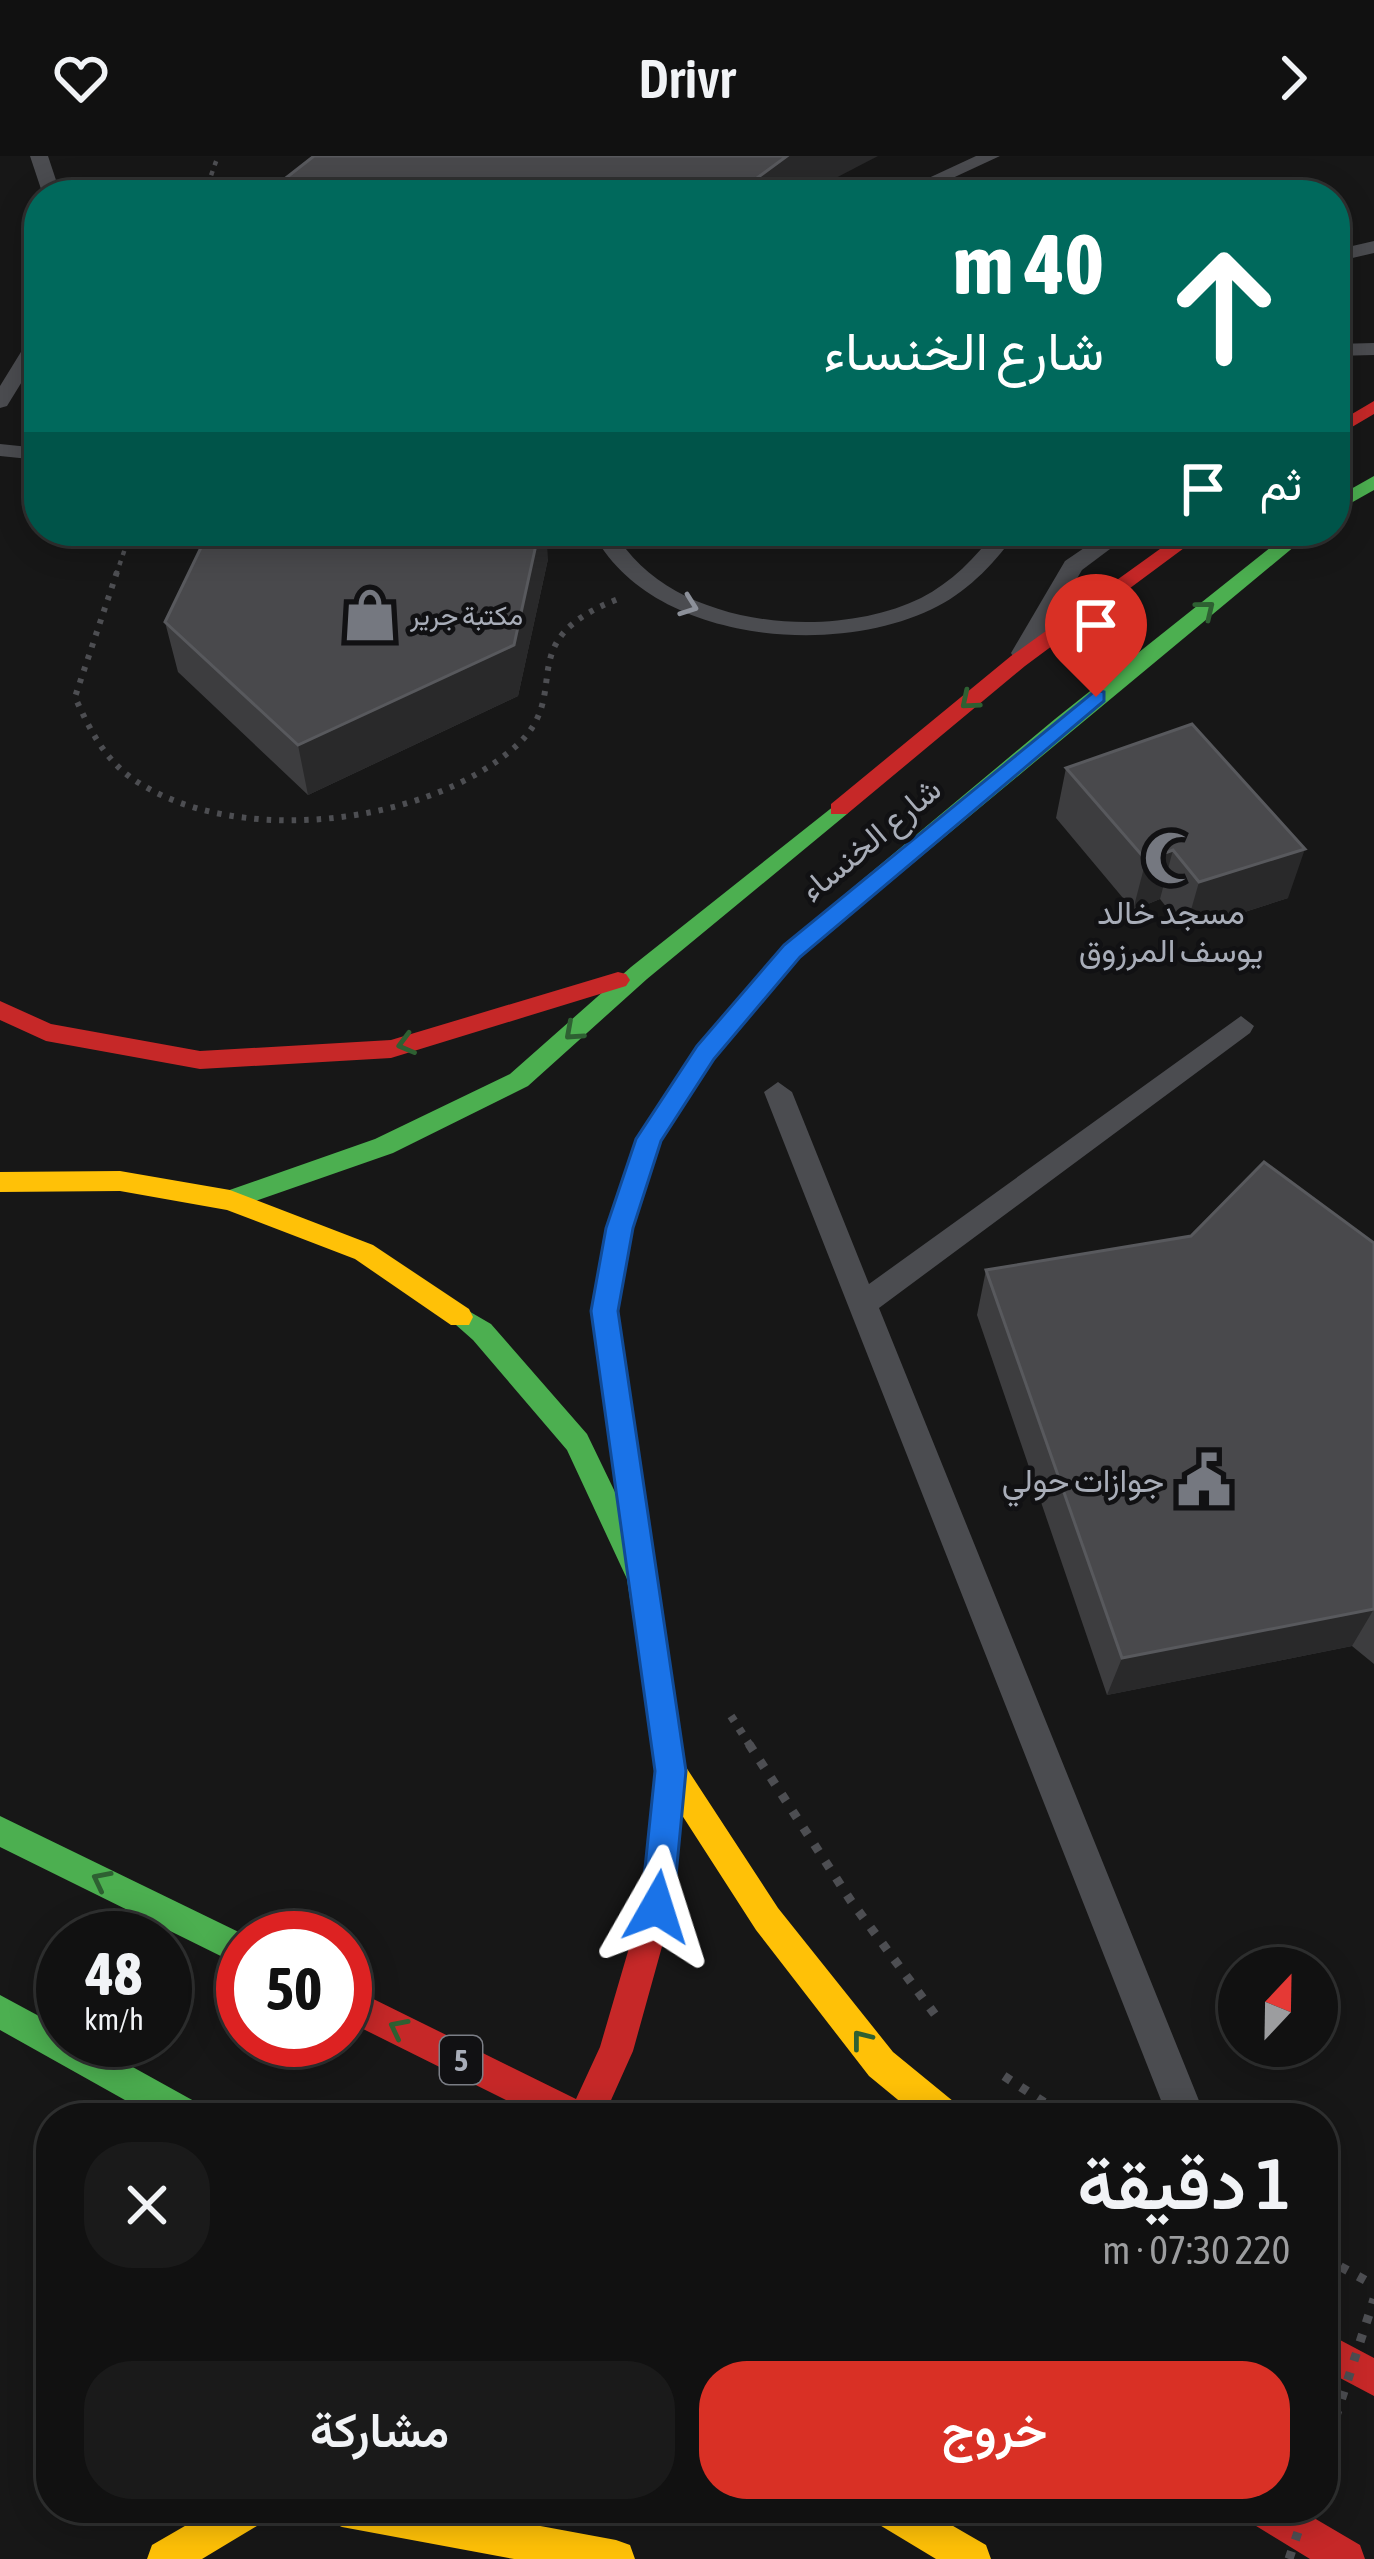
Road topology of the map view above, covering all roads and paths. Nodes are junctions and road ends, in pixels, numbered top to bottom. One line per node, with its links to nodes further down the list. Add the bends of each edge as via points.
1 (991, 156): 2 (lane)
2 (936, 180)
3 (24, 363): 4 (lane)
4 (0, 403)
5 (126, 546): 11 (path, via 75,697 96,744 132,780 177,803 294,819 366,814 449,788 518,744 542,704 552,640 566,622)
6 (617, 546): 11 (lane)
7 (995, 546): 11 (lane, one-way to 7, via 729,620 822,629 897,619 964,583)
8 (1101, 546): 12 (lane, via 1072,566)
9 (1176, 546): 12 (main road, شارع الخنساء)
10 (1284, 546): 22 (main road, شارع الخنساء, one-way to 10, via 604,1311 649,1139 705,1053 792,951)
11 (656, 588)
12 (1018, 661): 13 (main road, شارع الخنساء, one-way to 13)
13 (639, 973): 14 (main road, one-way to 14, via 392,1049 224,1059 46,1032); 20 (main road, شارع الخنساء, one-way to 20, via 520,1080 384,1146)
14 (0, 1010)
15 (1241, 1026): 21 (lane)
16 (778, 1092): 21 (lane)
17 (14, 1153): 18 (main road)
18 (120, 1181): 19 (main road); 20 (main road)
19 (0, 1182)
20 (230, 1200): 22 (main road, via 364,1252 482,1332 577,1442)
21 (862, 1304): 36 (lane)
22 (642, 1580): 24 (main road, شارع الخنساء)
23 (720, 1700): 29 (path)
24 (671, 1771): 33 (main road, via 657,1907 616,2051); 34 (main road, one-way to 24, via 881,2064 766,1919)
25 (0, 1831): 26 (main road, one-way to 25)
26 (216, 1938)
27 (0, 2012): 31 (main road)
28 (372, 2015): 32 (main road, 5, one-way to 28)
29 (944, 2026)
30 (994, 2070): 35 (path)
31 (164, 2103)
32 (550, 2103)
33 (589, 2103)
34 (928, 2103)
35 (1045, 2103)
36 (1181, 2103)
37 (1338, 2265): 38 (path)
38 (1374, 2285)
39 (1374, 2300): 42 (path, bridge)
40 (1338, 2358): 41 (main road)
41 (1374, 2378)
42 (1338, 2410)
43 (227, 2523): 48 (main road)
44 (423, 2523): 49 (main road)
45 (911, 2523): 50 (main road)
46 (1286, 2523): 52 (main road)
47 (1301, 2523): 51 (path, bridge)
48 (166, 2559)
49 (616, 2559)
50 (972, 2559)
51 (1289, 2559)
52 (1346, 2559)

